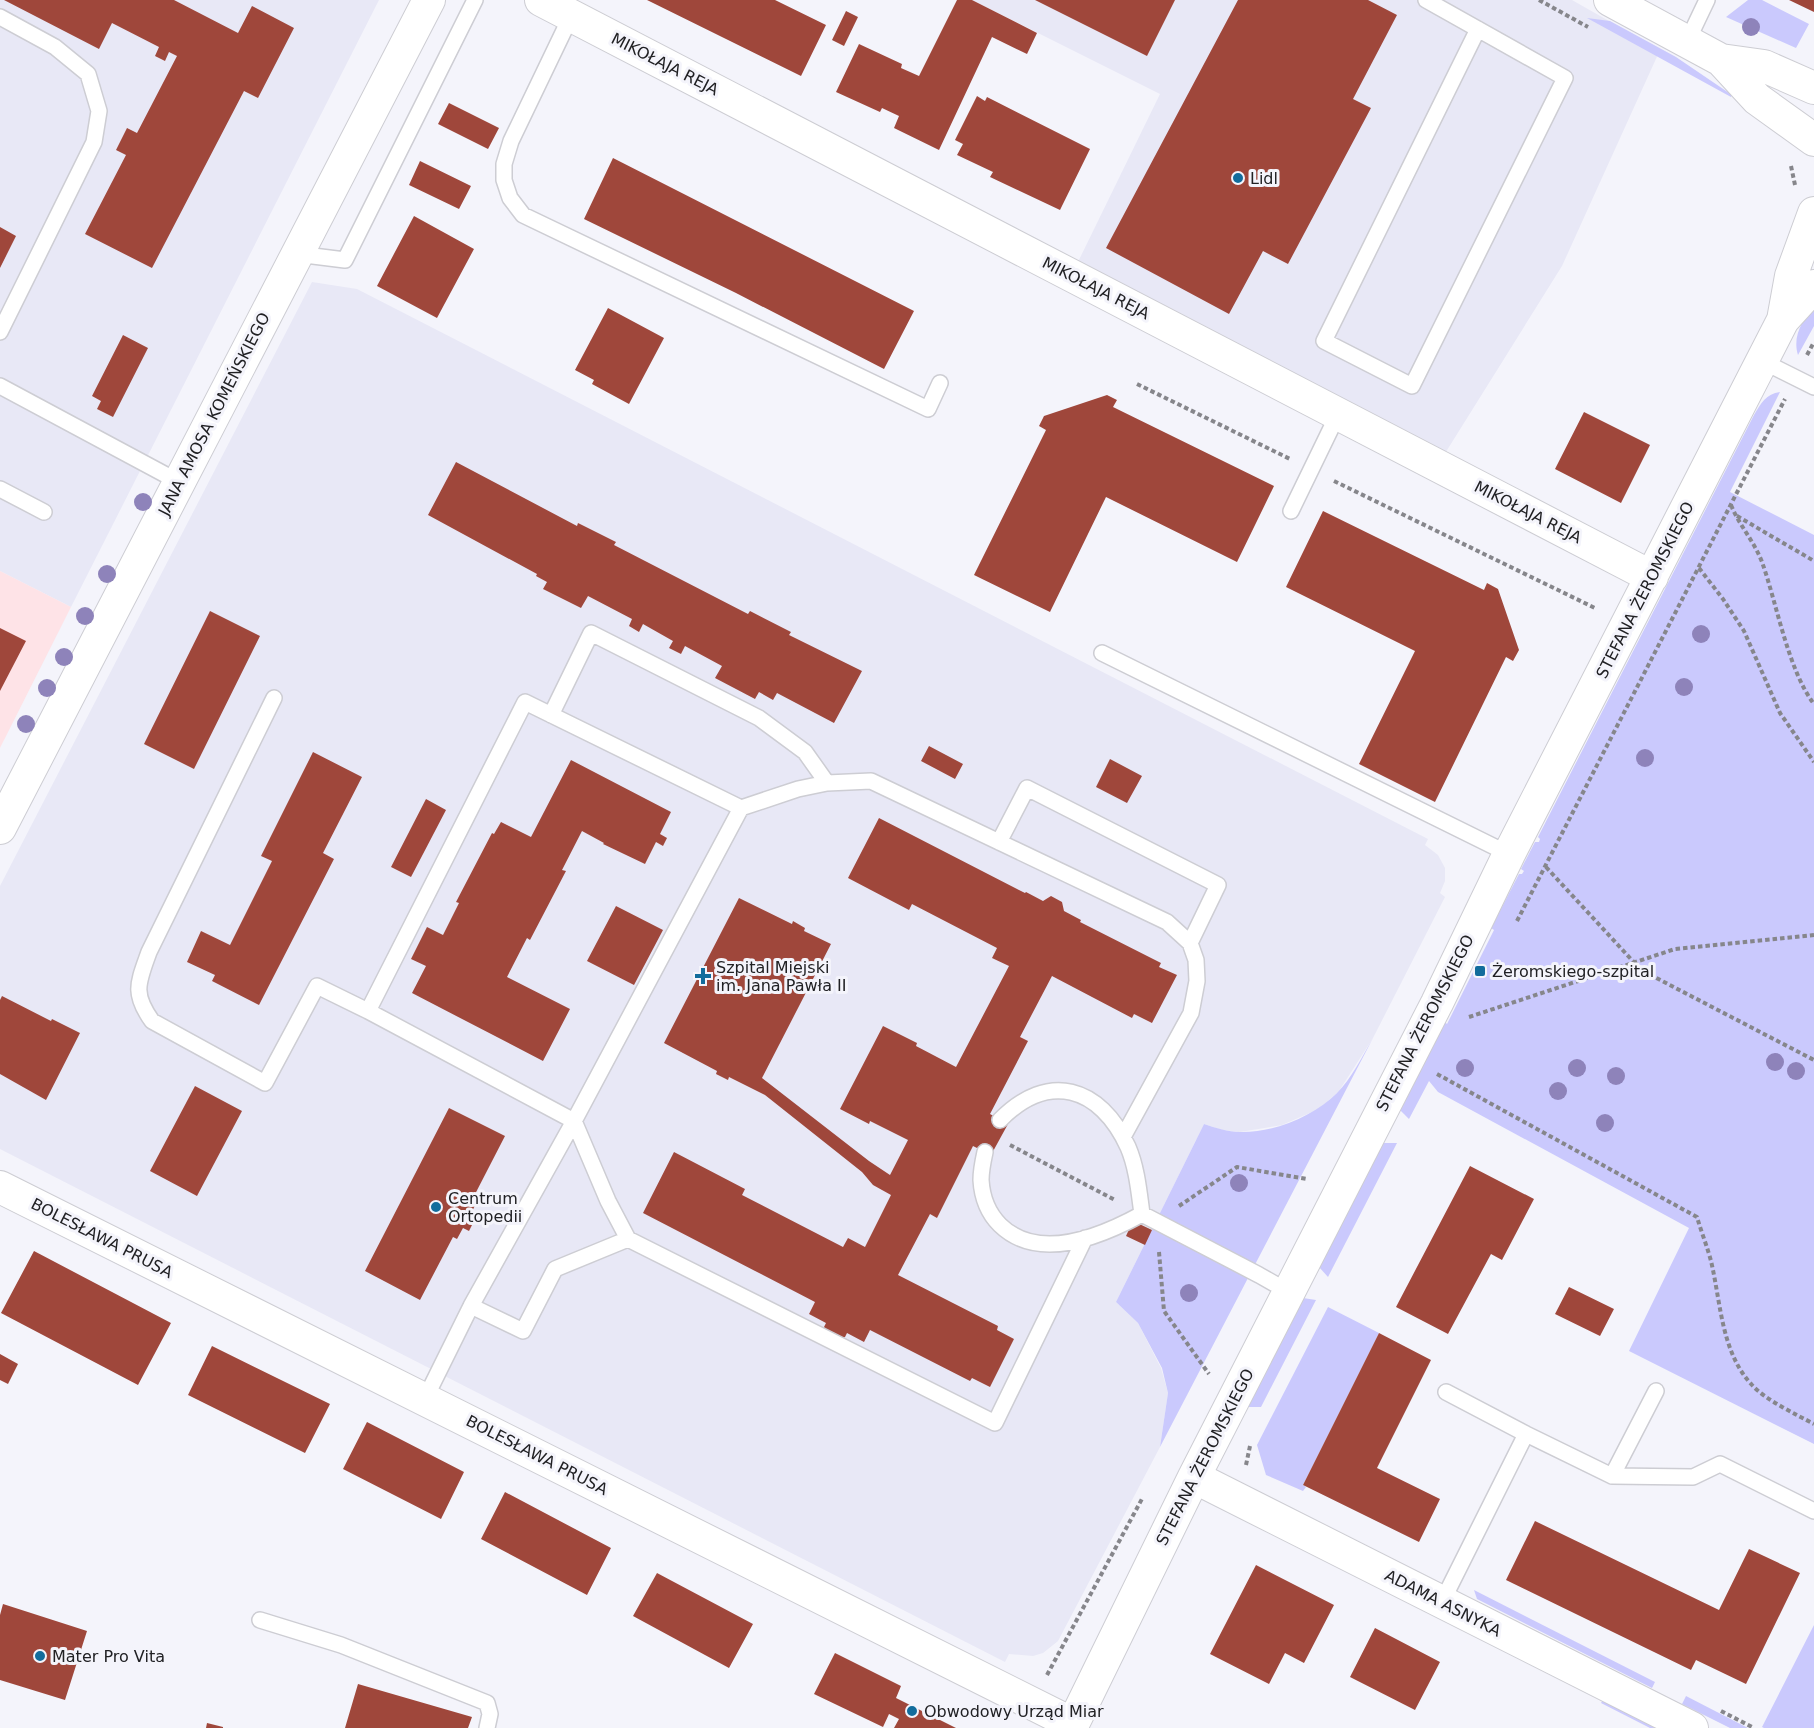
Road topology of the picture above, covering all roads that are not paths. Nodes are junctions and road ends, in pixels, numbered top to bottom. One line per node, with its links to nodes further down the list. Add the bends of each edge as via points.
1 (429, 0): 15 (street, JANA AMOSA KOMEŃSKIEGO)
2 (475, 0): 15 (lane, via 345,260)
3 (541, 0): 7 (street, MIKOŁAJA REJA)
4 (1426, 0): 9 (lane)
5 (1610, 0): 10 (street)
6 (1707, 0): 10 (lane)
7 (571, 16): 20 (lane, via 511,141 504,164 510,198 523,215 928,409); 23 (street, MIKOŁAJA REJA)
8 (0, 17): 18 (lane, via 55,46 88,74 99,111 94,142)
9 (1478, 29): 9 (lane, via 1324,341 1412,386 1565,78)
10 (1687, 42): 11 (street)
11 (1721, 60): 12 (street, via 1764,66); 13 (street, via 1757,99)
12 (1814, 88)
13 (1814, 140)
14 (1814, 213): 17 (street, STEFANA ŻEROMSKIEGO, via 1791,276)
15 (297, 254): 24 (street, JANA AMOSA KOMEŃSKIEGO)
16 (1814, 286): 17 (street, STEFANA ŻEROMSKIEGO)
17 (1783, 320): 19 (street, STEFANA ŻEROMSKIEGO)
18 (0, 332)
19 (1762, 362): 22 (lane); 28 (street, STEFANA ŻEROMSKIEGO)
20 (940, 383)
21 (0, 386): 24 (lane)
22 (1814, 387)
23 (1338, 414): 26 (lane); 28 (street, MIKOŁAJA REJA)
24 (179, 482): 34 (street, JANA AMOSA KOMEŃSKIEGO)
25 (0, 489): 27 (lane)
26 (1291, 511)
27 (44, 512)
28 (1652, 577): 36 (street, STEFANA ŻEROMSKIEGO)
29 (1102, 653): 36 (lane)
30 (274, 698): 38 (lane, via 149,952 140,979 141,1006 152,1021 265,1083 317,986)
31 (551, 715): 32 (lane, via 591,633 759,718 805,752); 33 (lane); 38 (lane, via 525,702)
32 (827, 783): 33 (lane); 35 (lane, via 871,781)
33 (741, 808): 40 (lane)
34 (0, 828)
35 (999, 842): 37 (lane, via 1167,922); 37 (lane, via 1027,788 1218,885)
36 (1509, 854): 47 (street, STEFANA ŻEROMSKIEGO)
37 (1190, 943): 41 (lane, via 1197,981 1191,1013)
38 (368, 1011): 40 (lane)
39 (1000, 1120): 41 (lane, via 1023,1100 1039,1093 1063,1091 1101,1107)
40 (574, 1121): 46 (lane); 48 (lane)
41 (1123, 1137): 44 (lane, via 1134,1163)
42 (985, 1152): 45 (lane, via 983,1196 992,1217 1007,1233 1026,1242)
43 (0, 1186): 51 (street, BOLESŁAWA PRUSA)
44 (1142, 1214): 45 (lane, via 1103,1234); 47 (lane)
45 (1085, 1238): 46 (lane, via 995,1423)
46 (628, 1239): 48 (lane, via 555,1269 523,1331)
47 (1289, 1292): 54 (street, STEFANA ŻEROMSKIEGO)
48 (471, 1306): 51 (lane)
49 (1656, 1391): 53 (lane)
50 (1446, 1392): 52 (lane)
51 (424, 1399): 58 (street, BOLESŁAWA PRUSA)
52 (1526, 1434): 53 (lane); 56 (lane)
53 (1612, 1476): 55 (lane, via 1693,1477 1720,1464)
54 (1194, 1478): 56 (street, ADAMA ASNYKA); 58 (street, STEFANA ŻEROMSKIEGO)
55 (1814, 1511)
56 (1442, 1602): 60 (street, ADAMA ASNYKA)
57 (260, 1620): 59 (lane, via 341,1645 487,1703)
58 (1072, 1726)
59 (487, 1728)
60 (1692, 1728)

